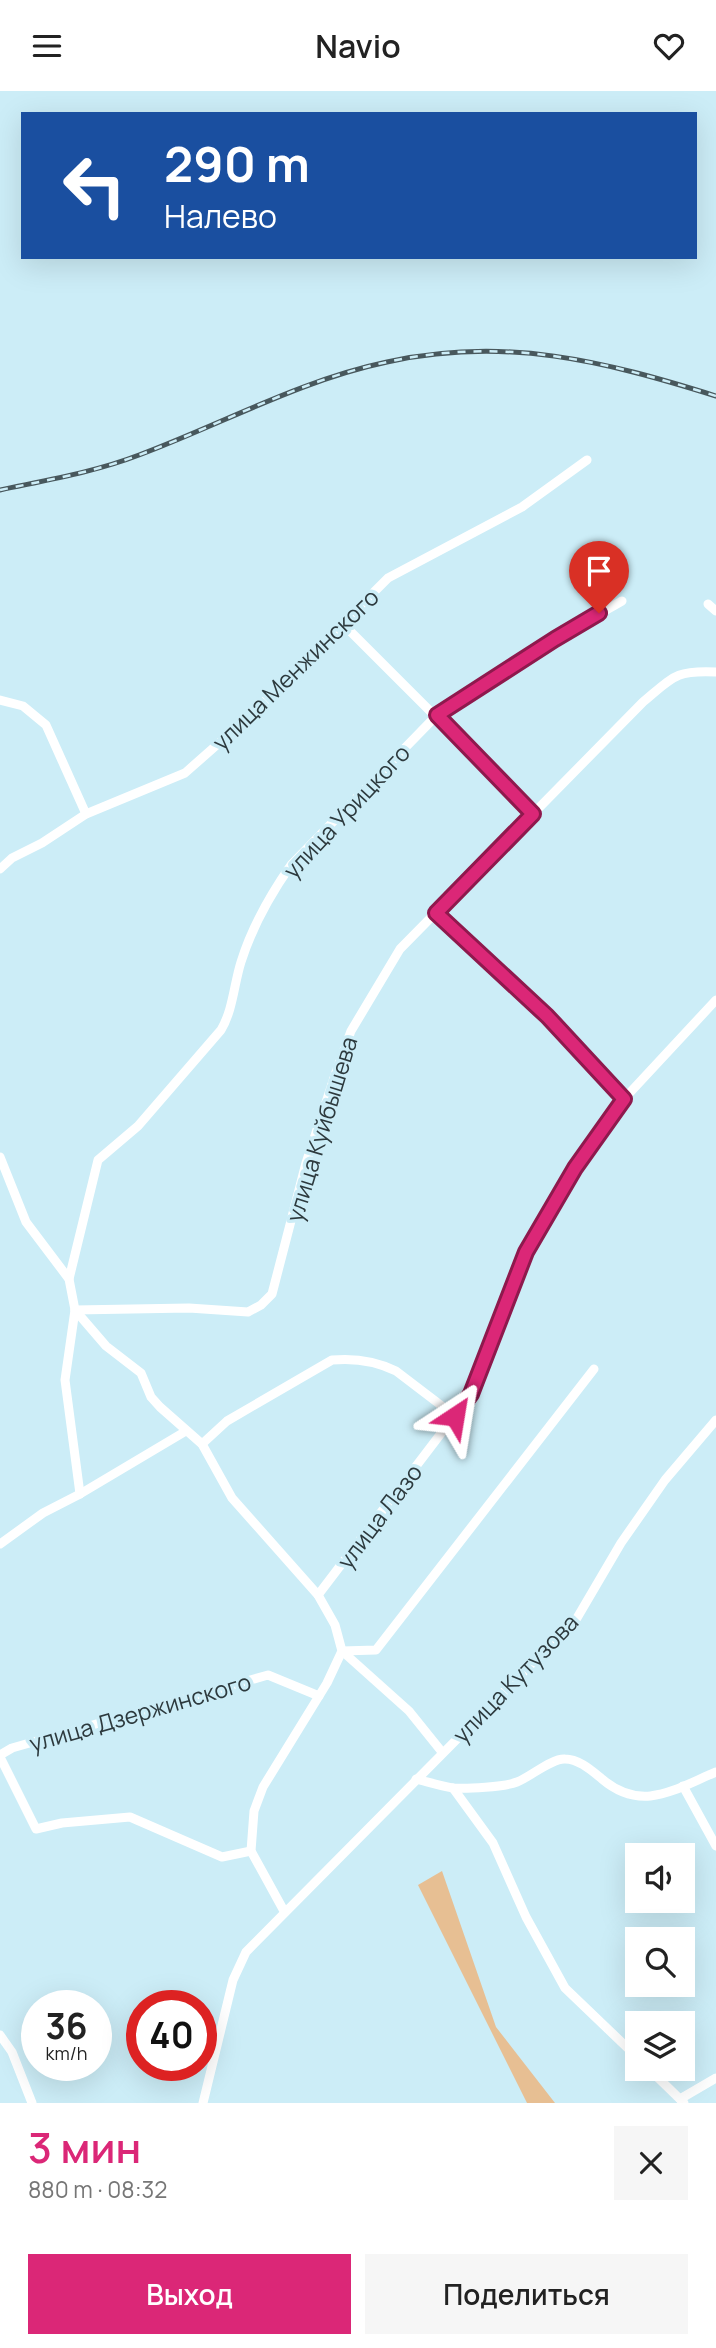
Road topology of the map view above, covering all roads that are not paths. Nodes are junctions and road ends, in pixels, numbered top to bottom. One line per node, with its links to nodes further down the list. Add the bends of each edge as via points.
1 (587, 460): 5 (street, улица Менжинского, via 522,507 388,578)
2 (622, 601): 8 (street, улица Урицкого)
3 (708, 604): 4 (street)
4 (716, 611)
5 (344, 624): 8 (street); 9 (street, улица Менжинского, via 185,773)
6 (716, 671): 10 (street, улица Куйбышева, via 677,674 643,702)
7 (0, 700): 9 (street, via 23,706 46,725)
8 (437, 715): 10 (street); 16 (street, улица Урицкого, via 290,865 273,890 240,964 221,1030 138,1126 98,1160)
9 (86, 814): 11 (street, улица Менжинского)
10 (533, 814): 12 (street, улица Куйбышева)
11 (0, 869)
12 (436, 913): 14 (street, via 547,1016); 17 (street, улица Куйбышева, via 400,949 351,1031 306,1163 272,1294 248,1313 189,1308)
13 (716, 1000): 14 (street, улица Лазо)
14 (624, 1099): 19 (street, улица Лазо, via 575,1168 526,1252 471,1394)
15 (0, 1157): 16 (street, via 26,1222)
16 (69, 1279): 17 (street)
17 (75, 1310): 21 (street, via 106,1346 141,1373 151,1397); 23 (street, via 65,1380)
18 (594, 1370): 26 (street, via 376,1650)
19 (455, 1416): 22 (street, via 386,1366 332,1360 227,1421); 25 (street, улица Лазо)
20 (716, 1420): 28 (street, улица Кутузова, via 621,1543 576,1618)
21 (186, 1431): 22 (street); 23 (street)
22 (202, 1444): 25 (street, via 232,1498)
23 (80, 1494): 24 (street)
24 (0, 1544)
25 (318, 1595): 26 (street, via 335,1625)
26 (342, 1651): 27 (street); 28 (street, via 409,1711)
27 (319, 1696): 29 (street, улица Дзержинского, via 268,1675 12,1748); 35 (street, via 263,1787 254,1811)
28 (442, 1752): 31 (street, улица Кутузова)
29 (0, 1756): 35 (street, via 36,1829 130,1818 222,1857)
30 (716, 1772): 32 (street)
31 (416, 1779): 33 (street); 36 (street, улица Кутузова)
32 (683, 1786): 33 (street, via 638,1798 610,1786 572,1759 561,1758 515,1783); 34 (street)
33 (453, 1788): 38 (street, via 493,1843 526,1917 565,1987)
34 (716, 1846)
35 (251, 1851): 36 (street)
36 (284, 1911): 43 (street, via 246,1952 236,1971)
37 (0, 2035): 42 (street, via 12,2052)
38 (625, 2045)
39 (716, 2078): 41 (street)
40 (661, 2081): 41 (street)
41 (682, 2101)
42 (32, 2103)
43 (203, 2103)

